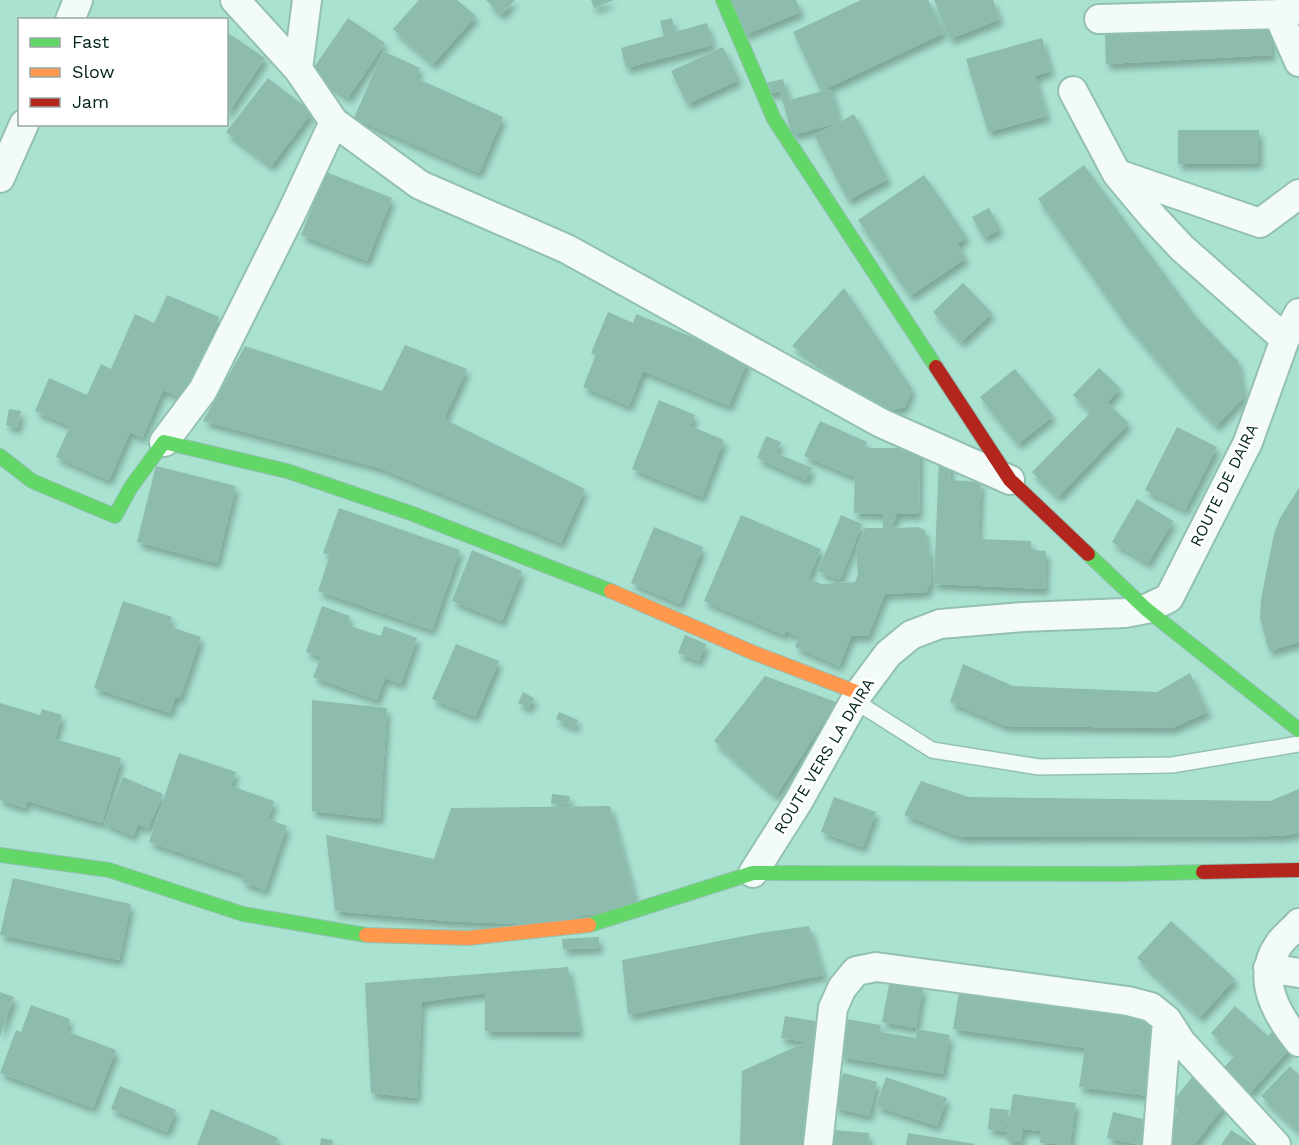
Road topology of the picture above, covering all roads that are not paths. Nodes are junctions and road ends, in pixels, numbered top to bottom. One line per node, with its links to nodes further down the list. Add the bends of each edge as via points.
1 (78, 0): 6 (street)
2 (236, 0): 9 (street)
3 (307, 0): 9 (street)
4 (723, 0): 20 (street, via 774,119)
5 (1289, 11): 7 (street); 8 (street)
6 (71, 18)
7 (1098, 19)
8 (1299, 62)
9 (298, 69): 11 (street)
10 (1073, 91): 13 (street)
11 (334, 122): 18 (street, via 203,390); 20 (street, via 420,185 567,249 881,423)
12 (23, 126): 14 (street)
13 (1117, 174): 15 (street, via 1260,223); 17 (street, via 1182,248)
14 (0, 178)
15 (1299, 194)
16 (1299, 313): 17 (street, ROUTE DE DAIRA)
17 (1285, 339): 21 (street, ROUTE DE DAIRA, via 1248,442)
18 (164, 442): 19 (street, via 115,516 32,481); 22 (street, via 287,471 413,514 577,576)
19 (0, 456)
20 (1010, 480): 21 (street)
21 (1159, 610): 22 (street, ROUTE VERS LA DAIRA, via 940,624 911,635 888,654); 23 (street)
22 (857, 697): 24 (lane, via 933,750 1039,767 1172,765); 27 (street, ROUTE VERS LA DAIRA)
23 (1294, 718)
24 (1299, 744)
25 (0, 855): 27 (street, via 109,870 243,914 368,935 468,938 582,927)
26 (1299, 870): 27 (street, via 1124,874)
27 (753, 873)
28 (1299, 923): 29 (street, via 1280,942)
29 (1268, 968): 30 (street); 32 (street, via 1271,996 1285,1025)
30 (1299, 973)
31 (1167, 1020): 33 (street, via 1151,1007 1128,1001 876,967 856,971 833,1008); 34 (street); 35 (street, via 1181,1042)
32 (1299, 1042)
33 (818, 1145)
34 (1157, 1145)
35 (1276, 1145)

